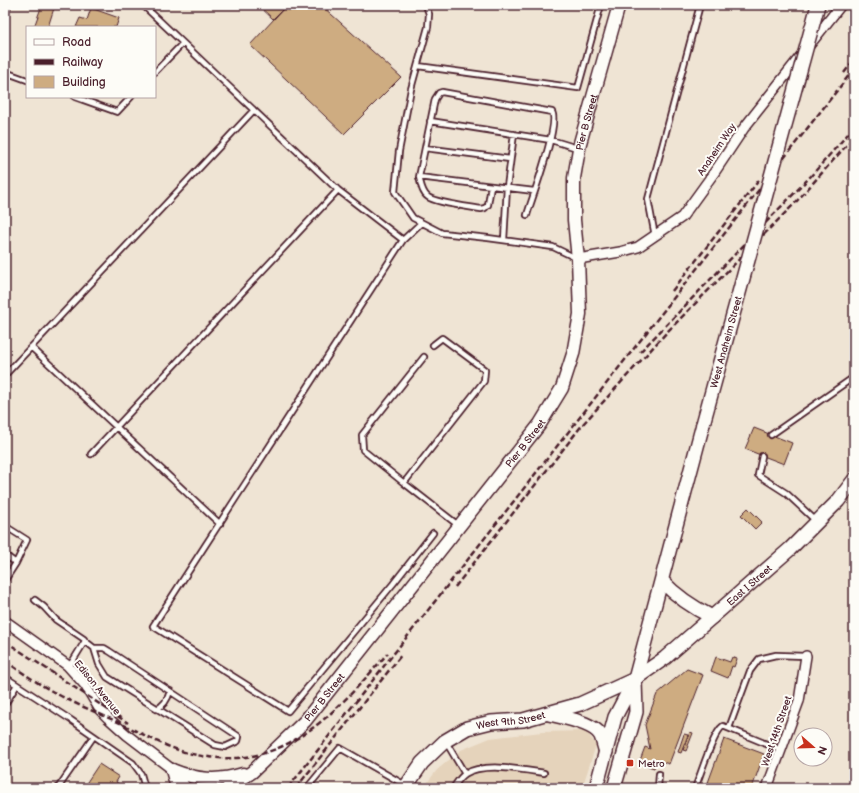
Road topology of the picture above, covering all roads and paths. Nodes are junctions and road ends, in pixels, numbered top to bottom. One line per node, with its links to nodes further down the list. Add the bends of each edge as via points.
1 (8, 5): 9 (lane)
2 (143, 5): 10 (lane)
3 (426, 5): 11 (lane, via 430,14)
4 (601, 5): 11 (lane, via 578,88)
5 (618, 5): 22 (street, Pier B Street)
6 (700, 5): 31 (lane, via 648,200)
7 (818, 5): 54 (main road, West Anaheim Street, bridge)
8 (841, 5): 31 (street, Anaheim Way, via 744,128 682,217)
9 (5, 15)
10 (183, 43): 12 (lane); 17 (lane)
11 (418, 66): 30 (lane, via 399,151 395,192 413,218)
12 (156, 71)
13 (5, 72): 14 (lane)
14 (26, 80)
15 (77, 98): 16 (lane, via 117,112)
16 (130, 98)
17 (253, 110): 27 (lane); 36 (lane)
18 (430, 121): 19 (lane); 20 (lane, via 436,96 442,92 552,112 554,119); 21 (lane)
19 (514, 134): 20 (lane); 23 (lane)
20 (551, 140): 22 (lane); 28 (lane)
21 (425, 148): 23 (lane); 24 (lane)
22 (579, 149): 34 (street, Pier B Street, via 574,178 574,220)
23 (510, 159): 26 (lane)
24 (419, 177): 25 (lane); 25 (lane, via 422,189 428,197 481,209 488,205)
25 (491, 186): 26 (lane)
26 (507, 187): 28 (lane); 33 (lane)
27 (338, 190): 32 (lane); 40 (lane)
28 (534, 191): 29 (lane)
29 (527, 215)
30 (421, 223): 32 (lane); 33 (lane, via 442,233)
31 (655, 236): 34 (street, Anaheim Way, via 638,247)
32 (403, 240): 47 (lane)
33 (504, 240): 34 (lane, via 553,247)
34 (578, 259): 49 (street, Pier B Street, via 580,314 573,354 562,388 540,424)
35 (433, 345): 45 (lane, via 442,338 485,370 484,381)
36 (31, 347): 38 (lane); 40 (lane)
37 (424, 357): 45 (lane, via 362,435 363,450)
38 (5, 375)
39 (854, 377): 41 (lane)
40 (115, 427): 42 (lane); 47 (lane)
41 (771, 435)
42 (90, 454)
43 (762, 456): 46 (lane, via 758,475 786,493)
44 (854, 480): 46 (main road, East I Street)
45 (404, 483): 49 (lane)
46 (818, 523): 56 (main road, East I Street)
47 (220, 524): 50 (lane, via 153,626 288,712)
48 (5, 526): 52 (lane, via 27,540)
49 (460, 526): 75 (street, Pier B Street, via 305,721)
50 (433, 533)
51 (5, 555): 52 (lane)
52 (16, 563): 53 (lane)
53 (5, 580)
54 (662, 581): 56 (main road, via 681,599); 63 (main road, West Anaheim Street)
55 (34, 600): 58 (lane)
56 (712, 617): 63 (main road, East I Street, via 665,658)
57 (5, 622): 61 (street, Edison Avenue)
58 (85, 642): 59 (lane); 61 (lane)
59 (94, 648): 65 (lane, via 104,648); 67 (lane, via 107,677)
60 (806, 656): 69 (lane, via 776,655 759,659 750,671); 72 (street, West 14th Street, via 799,701)
61 (69, 667): 74 (street, Edison Avenue, via 85,685 100,710)
62 (5, 677): 64 (lane)
63 (635, 679): 68 (main road, West 9th Street, via 580,704); 73 (main road, West Anaheim Street, via 615,717); 88 (main road, West Anaheim Street, via 636,712)
64 (17, 685): 66 (lane); 70 (lane)
65 (170, 691): 67 (lane, via 166,701); 67 (lane, via 238,736 238,741 224,747 215,745)
66 (5, 704)
67 (156, 709)
68 (547, 713): 71 (main road, West 9th Street, via 523,720 491,722 467,728); 73 (main road, via 587,724 601,735)
69 (729, 728): 72 (lane); 90 (lane, via 719,728)
70 (94, 736): 79 (lane, via 137,767); 81 (lane)
71 (445, 741): 77 (lane); 80 (main road, West 9th Street, via 422,763)
72 (781, 750): 91 (street, West 14th Street)
73 (606, 752): 87 (main road, West Anaheim Street)
74 (172, 770): 75 (street, via 199,778 215,779); 82 (street); 83 (street, Edison Avenue)
75 (252, 772): 84 (street, Pier B Street)
76 (544, 773): 77 (lane, via 513,768 480,769)
77 (465, 774): 86 (lane)
78 (659, 774): 89 (lane)
79 (144, 787)
80 (406, 787): 85 (lane, via 340,748)
81 (58, 788)
82 (177, 788)
83 (186, 788)
84 (228, 788)
85 (307, 788)
86 (453, 788)
87 (596, 788)
88 (614, 788)
89 (658, 788)
90 (695, 788)
91 (767, 788)

